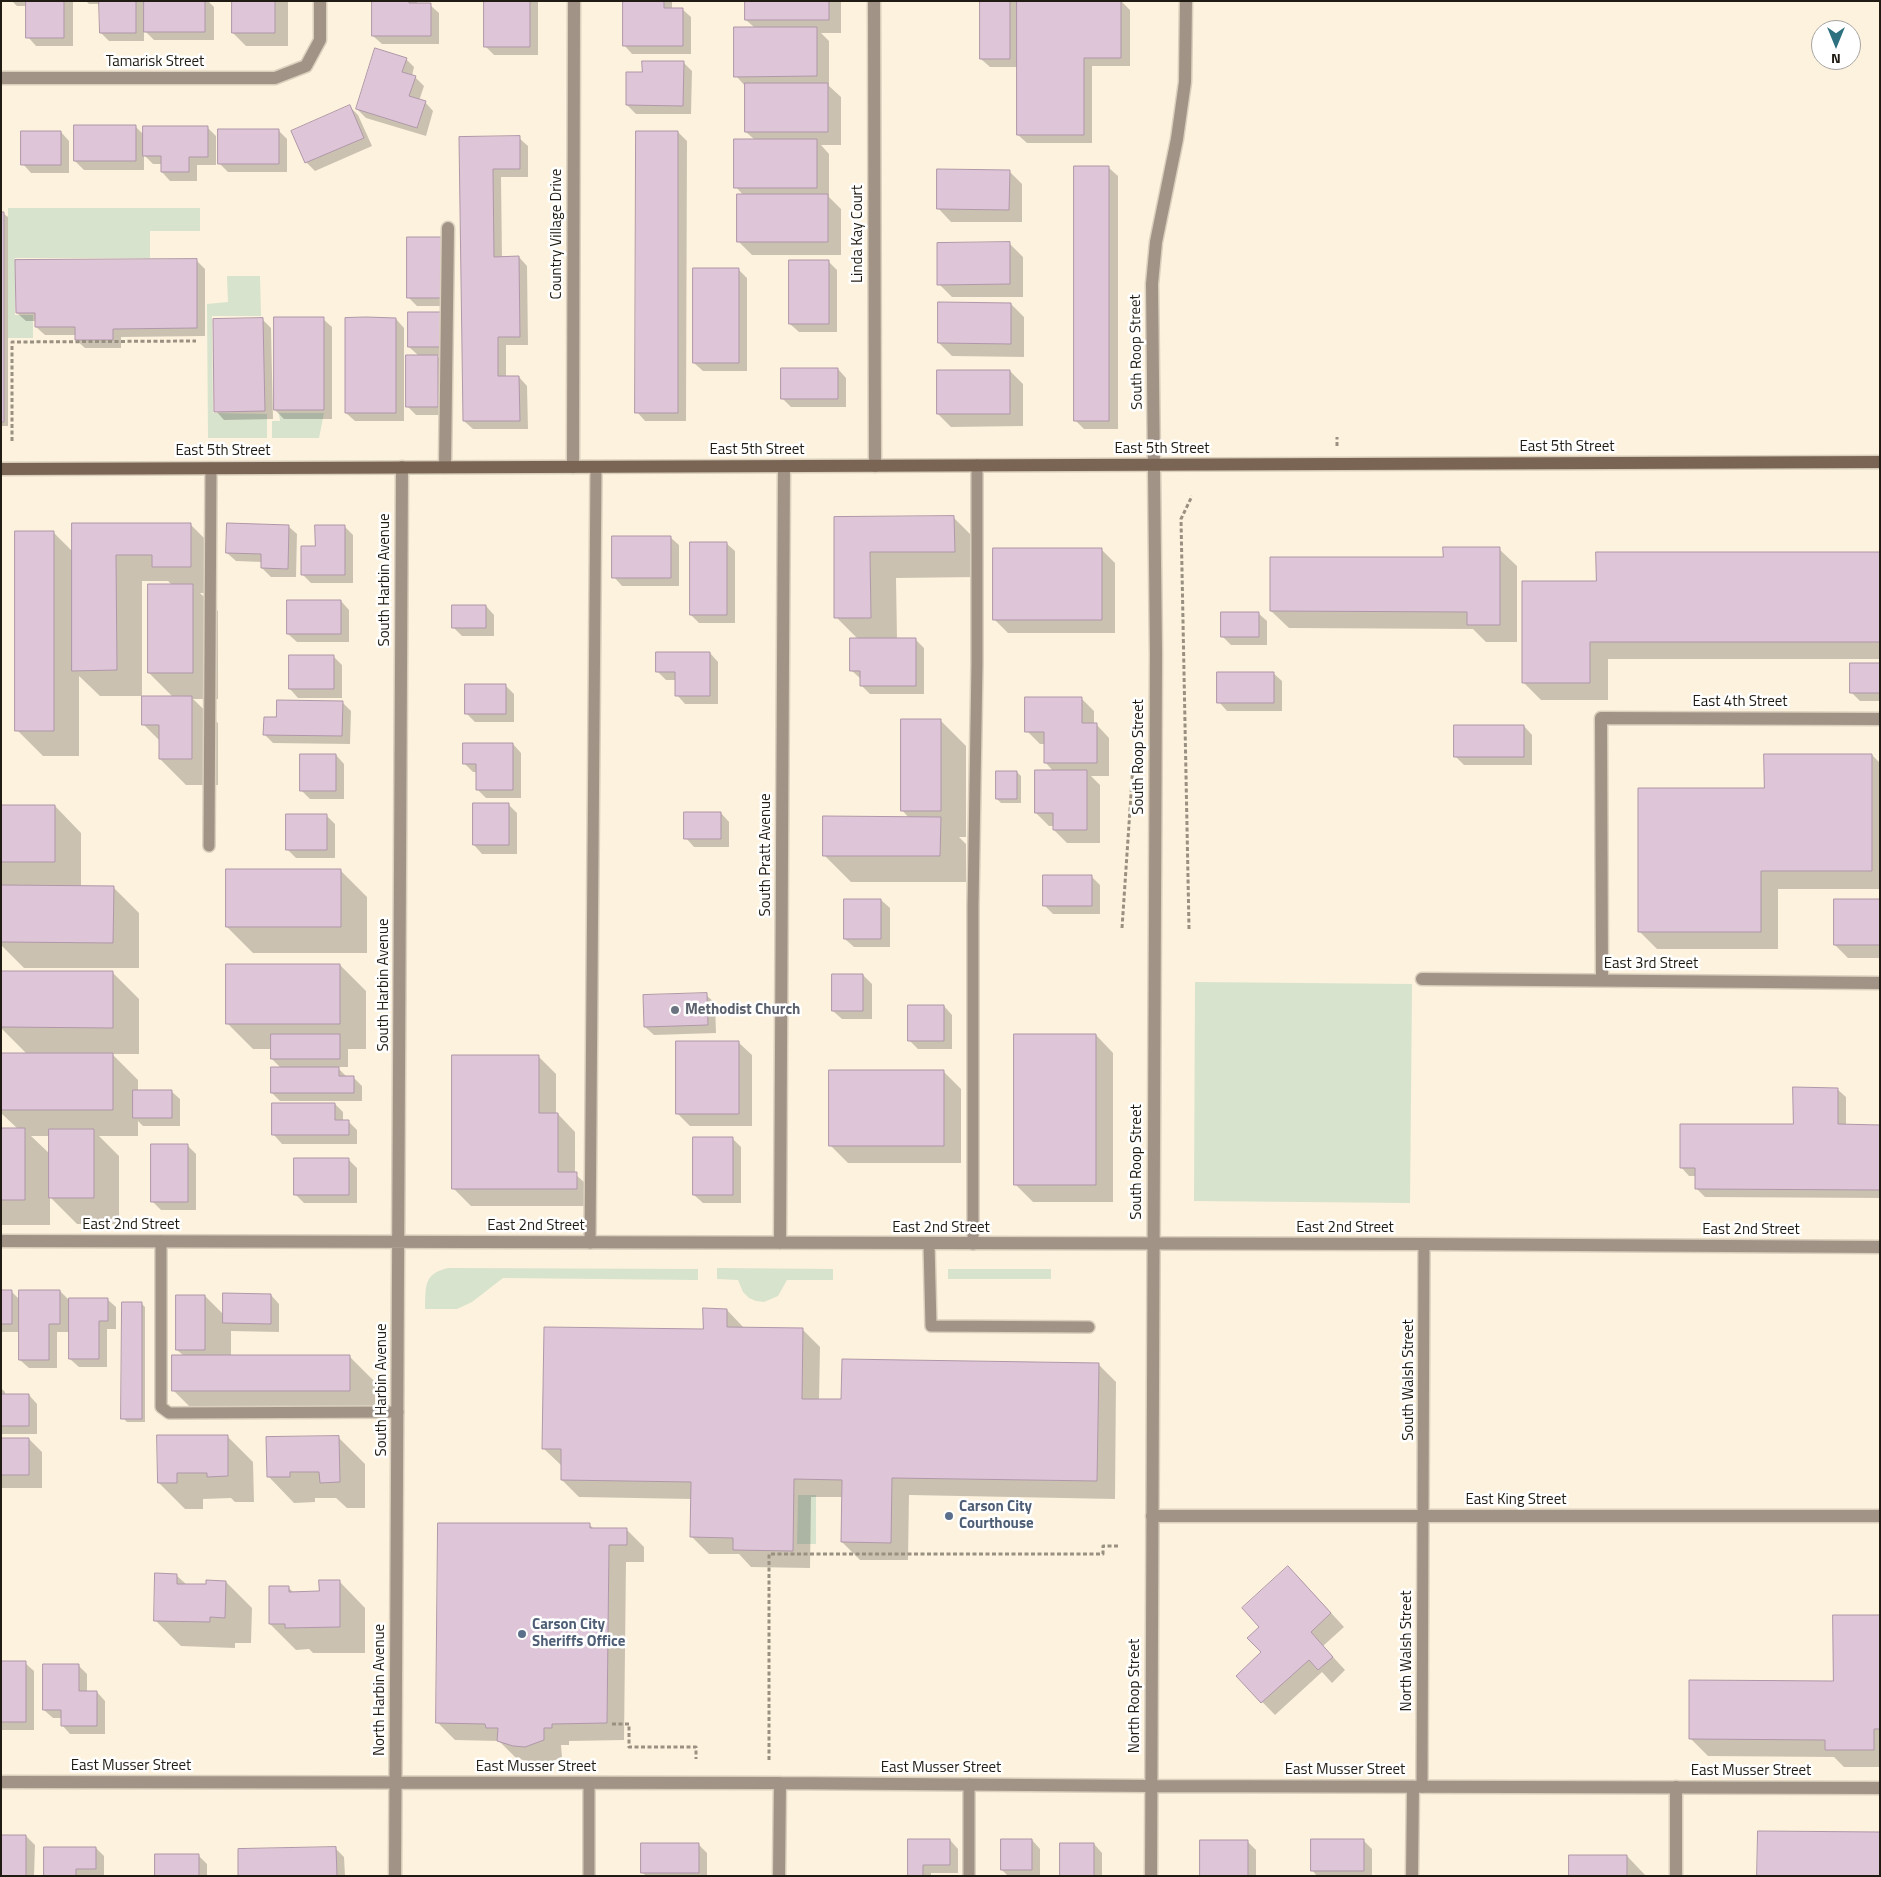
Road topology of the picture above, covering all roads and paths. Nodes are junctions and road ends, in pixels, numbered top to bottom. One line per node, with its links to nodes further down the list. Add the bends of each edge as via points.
1 (320, 1): 5 (street, Tamarisk Street, via 320,40 306,66 275,78)
2 (574, 1): 16 (street, Country Village Drive)
3 (874, 1): 13 (street, Linda Kay Court)
4 (1186, 1): 11 (street, South Roop Street, via 1185,82 1178,139 1153,261)
5 (1, 78)
6 (448, 228): 15 (street)
7 (196, 341): 8 (path, via 12,342)
8 (12, 441)
9 (1880, 462): 11 (main road, East 5th Street)
10 (977, 465): 11 (main road, East 5th Street); 13 (main road, East 5th Street); 35 (lane)
11 (1155, 465): 36 (street, South Roop Street)
12 (784, 466): 13 (main road, East 5th Street); 17 (main road, East 5th Street); 33 (street, South Pratt Avenue)
13 (876, 466)
14 (402, 467): 15 (main road, East 5th Street); 19 (main road, East 5th Street); 31 (street, South Harbin Avenue)
15 (445, 467): 16 (main road, East 5th Street)
16 (573, 467): 17 (main road, East 5th Street)
17 (596, 467): 32 (lane)
18 (1, 468): 19 (main road, East 5th Street)
19 (211, 468): 23 (lane)
20 (1192, 496): 25 (path, via 1181,519)
21 (1880, 719): 27 (street, East 4th Street, via 1600,718)
22 (1134, 765): 24 (path)
23 (209, 846)
24 (1122, 928)
25 (1188, 929)
26 (1422, 979): 27 (street, East 3rd Street)
27 (1602, 980): 28 (street, East 3rd Street)
28 (1880, 983)
29 (1, 1241): 30 (street, East 2nd Street)
30 (161, 1242): 31 (street, East 2nd Street); 40 (lane, via 161,1407 169,1413)
31 (400, 1242): 32 (street, East 2nd Street); 40 (street, South Harbin Avenue)
32 (590, 1243): 33 (street, East 2nd Street)
33 (780, 1244): 34 (street, East 2nd Street)
34 (929, 1244): 35 (street, East 2nd Street); 39 (lane, via 931,1326)
35 (973, 1244): 36 (street, East 2nd Street)
36 (1152, 1244): 37 (street, East 2nd Street); 42 (street, South Roop Street)
37 (1424, 1244): 38 (street, East 2nd Street); 43 (lane, South Walsh Street)
38 (1880, 1247)
39 (1089, 1327)
40 (398, 1412): 41 (street, South Harbin Avenue)
41 (398, 1504): 50 (street, North Harbin Avenue)
42 (1152, 1516): 43 (street, East King Street); 54 (street, North Roop Street)
43 (1424, 1516): 44 (street, East King Street); 55 (lane, North Walsh Street)
44 (1880, 1516)
45 (1120, 1546): 48 (path, via 1104,1546 1104,1554 769,1554)
46 (612, 1724): 47 (path, via 629,1724 629,1747 696,1747)
47 (696, 1759)
48 (769, 1760)
49 (1, 1782): 50 (street, East Musser Street)
50 (396, 1783): 51 (street, East Musser Street); 58 (street, North Harbin Avenue)
51 (589, 1783): 52 (street, East Musser Street); 59 (lane)
52 (780, 1783): 53 (street, East Musser Street); 60 (street)
53 (969, 1784): 54 (street, East Musser Street); 61 (lane)
54 (1151, 1786): 55 (street, East Musser Street); 62 (street, North Roop Street)
55 (1418, 1786): 56 (street, East Musser Street); 63 (street, North Walsh Street)
56 (1676, 1787): 57 (street, East Musser Street); 64 (street)
57 (1880, 1788)
58 (396, 1876)
59 (589, 1876)
60 (780, 1876)
61 (969, 1876)
62 (1151, 1876)
63 (1412, 1876)
64 (1676, 1876)

